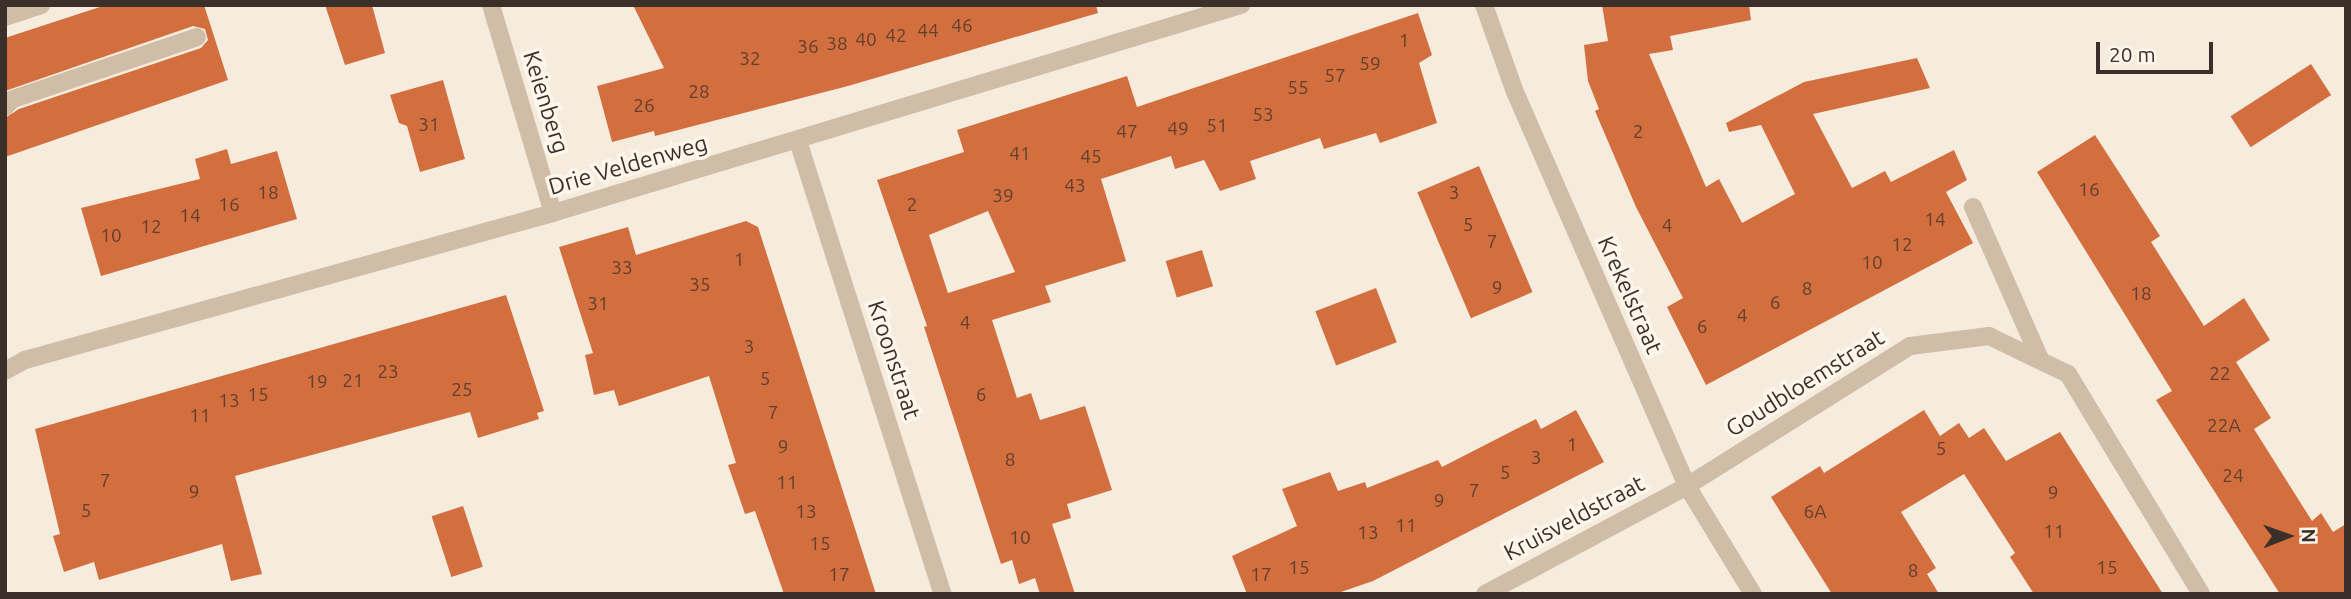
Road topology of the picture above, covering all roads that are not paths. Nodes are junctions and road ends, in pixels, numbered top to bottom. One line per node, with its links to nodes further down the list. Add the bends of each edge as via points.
1 (41, 5): 5 (street)
2 (491, 5): 10 (street, Keienberg)
3 (1241, 5): 8 (street, Drie Veldenweg)
4 (1484, 5): 15 (street, Krekelstraat, via 1515,92)
5 (5, 17)
6 (197, 37): 7 (street, via 13,99)
7 (5, 107)
8 (798, 141): 10 (street, Drie Veldenweg); 16 (street, Kroonstraat)
9 (1973, 207): 13 (street)
10 (553, 213): 12 (street, Drie Veldenweg)
11 (5, 357): 12 (street, Drie Veldenweg)
12 (25, 360): 14 (street, Drie Veldenweg)
13 (2041, 361): 15 (street, Goudbloemstraat, via 1989,336 1910,346); 19 (street, Goudbloemstraat, via 2068,374)
14 (5, 371)
15 (1687, 486): 17 (street, Kruisveldstraat); 18 (street, Krekelstraat)
16 (943, 594)
17 (1485, 594)
18 (1753, 594)
19 (2201, 594)

